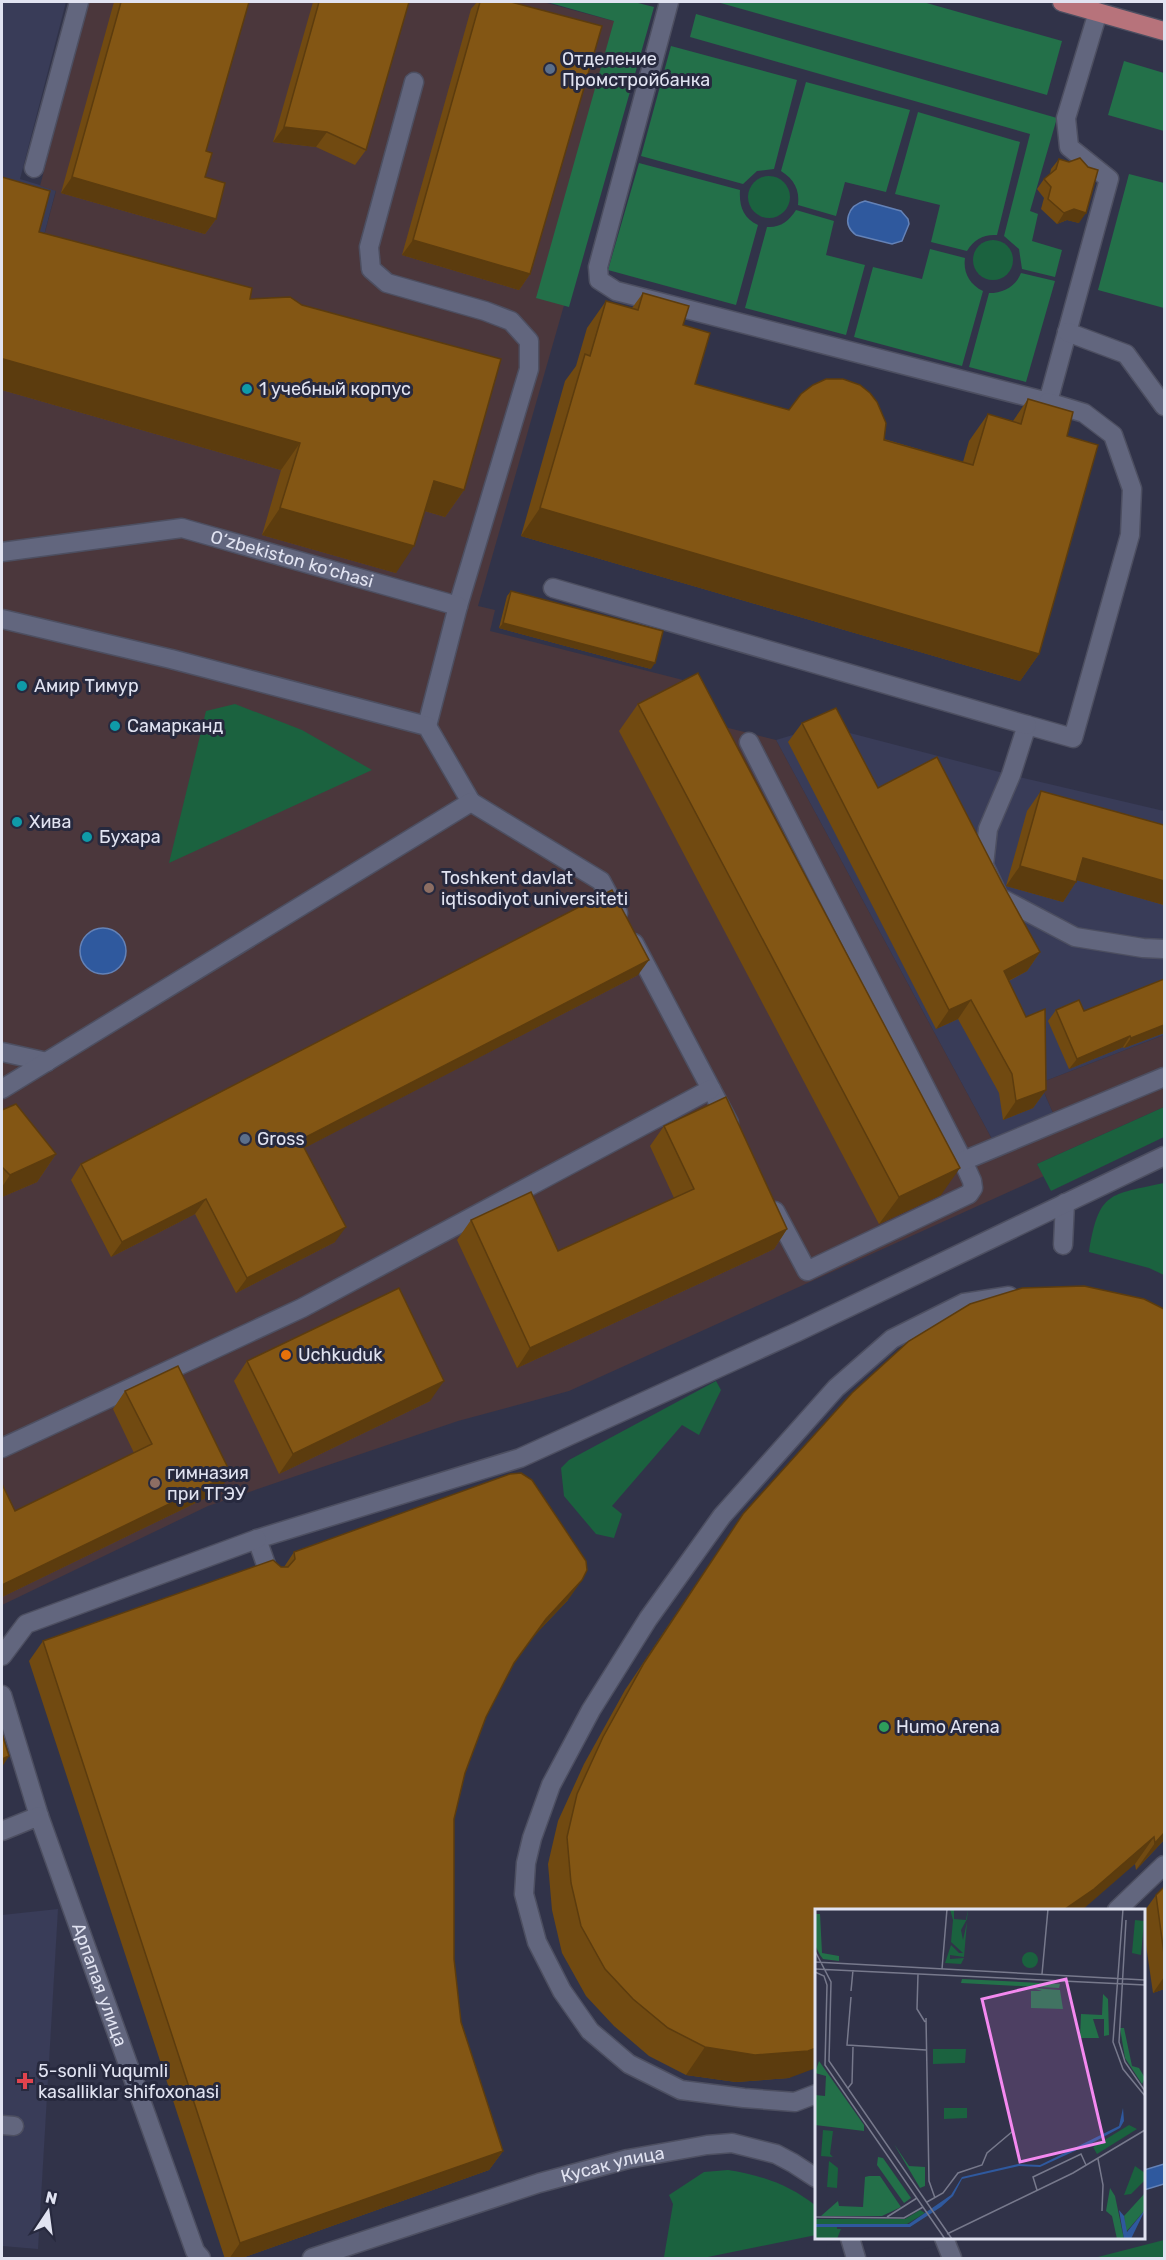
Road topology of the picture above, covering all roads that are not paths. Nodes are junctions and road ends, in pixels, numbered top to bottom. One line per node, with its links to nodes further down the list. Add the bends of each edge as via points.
1 (79, 2): 7 (lane)
2 (669, 2): 9 (lane, via 598,267 599,280 616,291)
3 (1062, 2): 4 (main road)
4 (1098, 12): 5 (main road); 8 (lane, via 1066,117 1069,147 1109,179)
5 (1164, 31)
6 (414, 82): 13 (lane, via 369,247 370,268 387,283 511,321 529,341 529,369)
7 (34, 168)
8 (1067, 332): 9 (lane); 10 (lane, via 1126,354)
9 (1048, 402): 15 (lane, via 1084,413 1113,435 1131,489 1130,535 1072,738)
10 (1164, 406)
11 (2, 552): 13 (lane, O‘zbekiston ko‘chasi, via 182,528)
12 (553, 588): 15 (lane)
13 (458, 606): 16 (lane)
14 (2, 619): 16 (lane)
15 (1028, 725): 19 (lane, via 988,829 984,865 999,897 1075,937)
16 (427, 726): 18 (lane)
17 (749, 742): 27 (lane)
18 (471, 802): 21 (lane); 24 (lane, via 601,881)
19 (1164, 949)
20 (2, 1052): 21 (lane)
21 (47, 1062): 23 (lane)
22 (1164, 1077): 27 (lane)
23 (2, 1089)
24 (711, 1089): 25 (lane); 34 (lane, via 302,1308)
25 (738, 1140)
26 (1164, 1156): 28 (lane)
27 (963, 1161): 30 (lane, via 972,1181 969,1194 807,1270)
28 (1127, 1174): 29 (lane); 31 (lane)
29 (1147, 1180)
30 (770, 1200)
31 (1065, 1203): 32 (lane); 35 (lane, via 797,1332 520,1458)
32 (1063, 1245)
33 (1026, 1293): 43 (lane, via 964,1303 892,1339 836,1388 722,1516 648,1619 586,1719 551,1785 532,1838 524,1894 537,1942 562,1991 590,2031 629,2064 681,2090 795,2102)
34 (2, 1448)
35 (257, 1539): 36 (lane); 37 (lane, via 26,1624)
36 (270, 1576)
37 (2, 1656)
38 (2, 1695): 39 (lane, Арпапая улица)
39 (39, 1816): 40 (lane); 46 (lane, Арпапая улица)
40 (2, 1831)
41 (1164, 1865): 42 (lane)
42 (1119, 1909)
43 (815, 2094)
44 (815, 2177): 47 (lane, Кусак улица, via 776,2154 732,2143 707,2145 628,2159 538,2183)
45 (850, 2239): 48 (lane)
46 (201, 2259)
47 (312, 2259)
48 (856, 2259)

